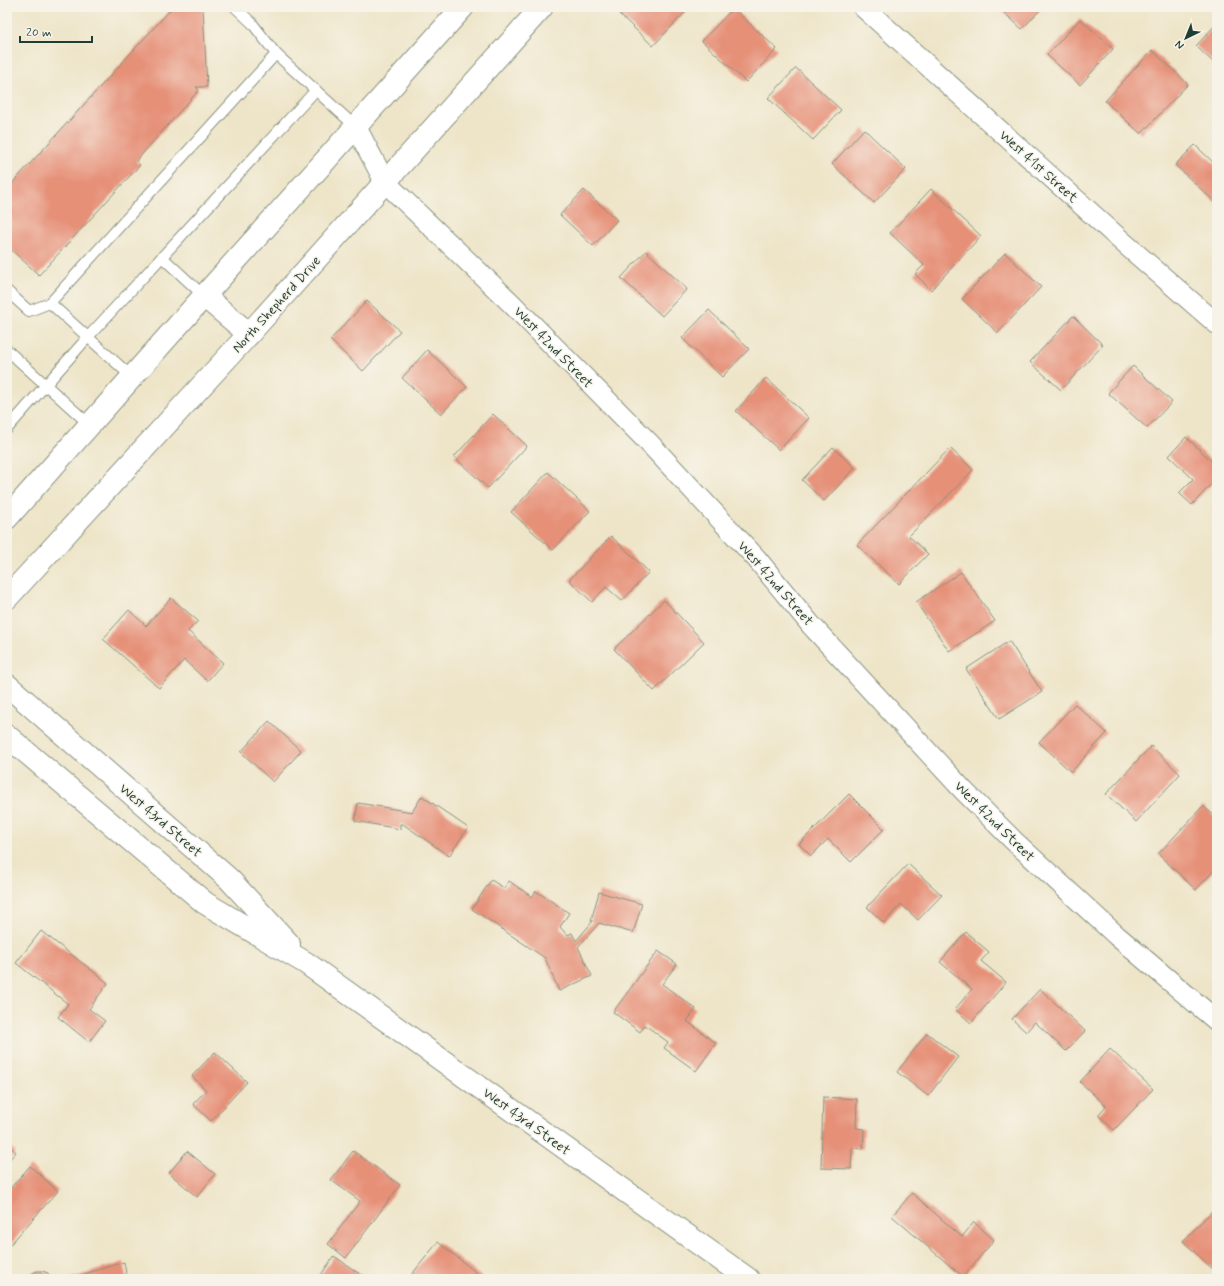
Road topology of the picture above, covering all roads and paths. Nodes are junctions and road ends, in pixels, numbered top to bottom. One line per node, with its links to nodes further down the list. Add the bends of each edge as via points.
1 (235, 7): 5 (lane, via 252,22)
2 (463, 7): 7 (main road)
3 (542, 7): 8 (main road, North Shepherd Drive)
4 (863, 7): 13 (street, West 41st Street)
5 (276, 54): 6 (lane); 12 (lane)
6 (316, 90): 7 (lane); 9 (lane)
7 (356, 127): 8 (street, West 42nd Street); 11 (main road)
8 (385, 182): 14 (main road, North Shepherd Drive); 26 (street, West 42nd Street, via 511,303 650,445 756,558 816,631 963,790 1117,936)
9 (162, 257): 11 (lane); 15 (lane)
10 (7, 291): 12 (lane, via 29,311)
11 (204, 296): 14 (main road); 17 (main road)
12 (50, 303): 15 (lane)
13 (1217, 324)
14 (249, 334): 22 (main road, North Shepherd Drive)
15 (88, 337): 17 (lane); 18 (lane)
16 (7, 351): 18 (lane)
17 (132, 377): 19 (main road)
18 (46, 385): 19 (lane); 20 (lane)
19 (90, 425): 21 (main road)
20 (7, 429)
21 (7, 518)
22 (7, 598)
23 (7, 685): 25 (main road, West 43rd Street, via 229,879)
24 (7, 736): 25 (main road, West 43rd Street, via 205,903)
25 (306, 963): 27 (main road, West 43rd Street)
26 (1217, 1021)
27 (748, 1279)

